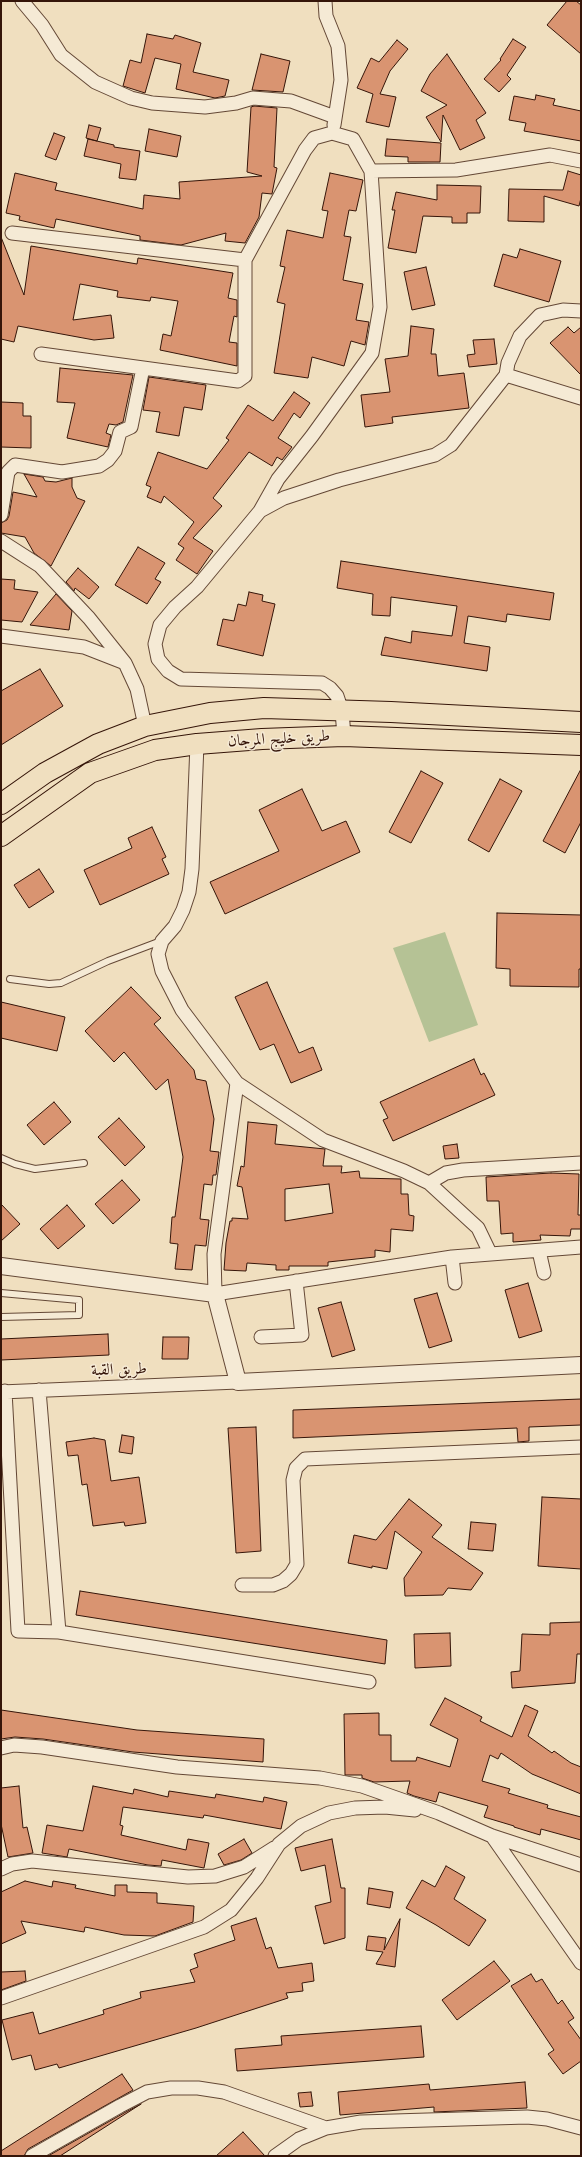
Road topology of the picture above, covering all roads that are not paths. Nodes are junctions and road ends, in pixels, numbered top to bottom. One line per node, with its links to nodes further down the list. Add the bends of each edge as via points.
1 (22, 1): 3 (street, via 42,25 61,55 95,82 131,98 152,103 205,107 253,98 291,101)
2 (325, 1): 3 (street, via 326,16 338,46 341,80)
3 (335, 117): 4 (street)
4 (332, 133): 6 (street, via 353,139); 8 (street, via 314,138 305,150)
5 (581, 161): 6 (street, via 550,155 456,170)
6 (371, 171): 14 (street, via 380,307 372,353 278,478)
7 (12, 233): 8 (street)
8 (245, 260): 11 (street, via 245,376 238,380 229,380)
9 (581, 311): 12 (street, via 563,310 540,315 520,336 508,363)
10 (41, 354): 11 (street)
11 (143, 368): 15 (street, via 132,427 120,432 115,451 108,460 100,466 62,472 15,465 8,472)
12 (506, 375): 13 (street); 14 (street, via 451,445 434,454 284,498)
13 (581, 398)
14 (260, 511): 19 (street, via 197,587 160,625 155,644 158,659 181,679 322,683 337,696)
15 (1, 515)
16 (1, 541): 18 (street, via 40,566 89,618)
17 (1, 636): 18 (street, via 84,647)
18 (125, 663): 21 (street, via 137,689)
19 (342, 711): 20 (main road, طريق خليج المرجان); 21 (main road, طريق خليج المرجان, via 264,708 210,713); 22 (street)
20 (581, 722)
21 (145, 726): 25 (main road, طريق خليج المرجان, via 98,744)
22 (344, 736): 23 (main road, طريق خليج المرجان); 24 (main road, طريق خليج المرجان)
23 (197, 744): 28 (main road, طريق خليج المرجان, via 155,750 90,773); 30 (street, via 189,892 184,910)
24 (581, 745)
25 (26, 786): 26 (street); 27 (main road, طريق خليج المرجان); 28 (main road)
26 (1, 792)
27 (1, 804)
28 (41, 807): 29 (main road, طريق خليج المرجان)
29 (1, 836)
30 (162, 941): 31 (lane, via 108,961 61,983); 32 (street, via 158,954 162,971 182,1010)
31 (10, 980)
32 (237, 1083): 36 (street, via 323,1140); 46 (street, via 214,1254)
33 (1, 1158): 34 (lane, via 35,1169)
34 (84, 1163)
35 (581, 1163): 36 (street, via 463,1170 446,1173)
36 (429, 1183): 39 (street, via 478,1228)
37 (581, 1247): 38 (street)
38 (539, 1251): 39 (street); 42 (street)
39 (490, 1253): 40 (street)
40 (452, 1257): 43 (street); 44 (street)
41 (1, 1266): 46 (street)
42 (544, 1273)
43 (296, 1281): 46 (street); 48 (street, via 302,1335)
44 (455, 1283)
45 (1, 1293): 47 (lane, via 79,1300 79,1315)
46 (215, 1294): 50 (street)
47 (1, 1317)
48 (262, 1337)
49 (581, 1365): 50 (street)
50 (238, 1382): 51 (street, طريق القبة)
51 (39, 1390): 52 (street, طريق القبة); 56 (street)
52 (3, 1391): 54 (street)
53 (581, 1447): 55 (street, via 305,1458 296,1468 293,1480 297,1564 291,1574 273,1585)
54 (6, 1510): 56 (street, via 18,1632)
55 (242, 1585)
56 (59, 1632): 57 (street)
57 (369, 1682)
58 (1, 1748): 59 (street, via 14,1745 42,1746 177,1767 320,1778 362,1786)
59 (439, 1813): 60 (street); 61 (street, via 385,1807 355,1808 329,1813 301,1826)
60 (492, 1836): 62 (street); 64 (street)
61 (279, 1844): 63 (street, via 244,1867 215,1876 188,1878 32,1861 12,1864); 65 (street, via 257,1878 231,1910 204,1927)
62 (581, 1865)
63 (1, 1869)
64 (581, 1963)
65 (1, 1998)
66 (326, 2128): 67 (street, via 361,2122 527,2117 547,2119); 68 (street, via 224,2092 198,2088 171,2088 147,2092); 69 (street, via 299,2139)
67 (581, 2128)
68 (32, 2156)
69 (276, 2156)

